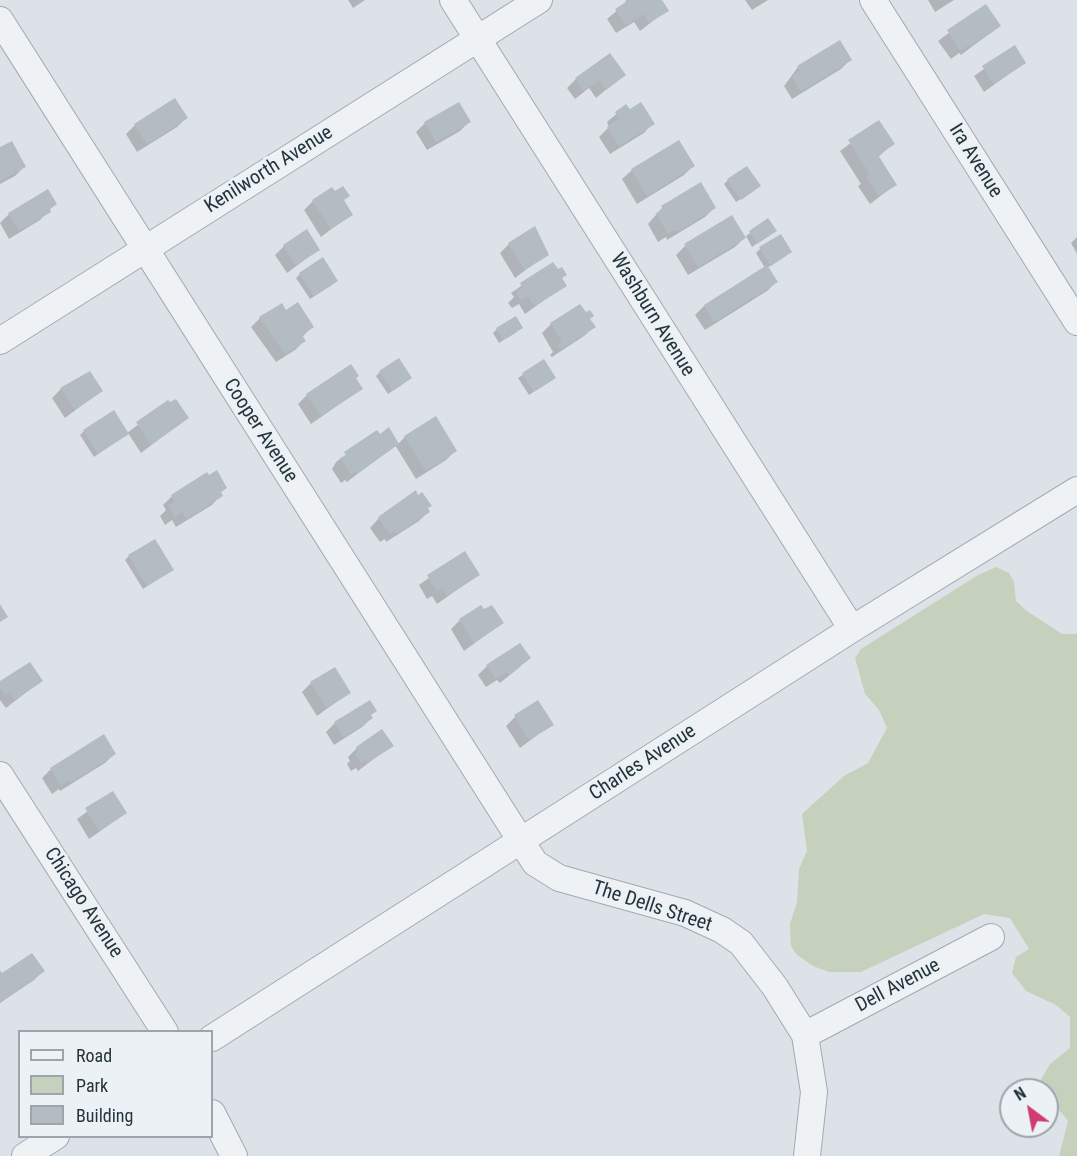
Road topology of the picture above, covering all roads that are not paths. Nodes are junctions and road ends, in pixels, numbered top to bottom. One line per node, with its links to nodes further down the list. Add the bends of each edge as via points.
1 (453, 0): 5 (street, Washburn Avenue)
2 (539, 0): 5 (street, Kenilworth Avenue)
3 (873, 0): 7 (street, Ira Avenue)
4 (0, 20): 6 (street, Cooper Avenue)
5 (478, 39): 6 (street, Kenilworth Avenue); 10 (street, Washburn Avenue)
6 (144, 249): 8 (street, Kenilworth Avenue); 12 (street, Cooper Avenue)
7 (1077, 322)
8 (0, 341)
9 (1077, 490): 10 (street, Charles Avenue)
10 (852, 629): 12 (street, Charles Avenue)
11 (0, 775): 14 (street, Chicago Avenue)
12 (521, 841): 15 (street, The Dells Street, via 535,862 559,878 685,913 722,930 741,943); 16 (street, Charles Avenue)
13 (991, 937): 15 (street, Dell Avenue)
14 (164, 1030)
15 (805, 1035): 21 (street, The Dells Street, via 814,1092)
16 (213, 1037)
17 (213, 1115): 20 (street)
18 (54, 1138): 19 (street)
19 (25, 1156)
20 (234, 1156)
21 (807, 1156)

